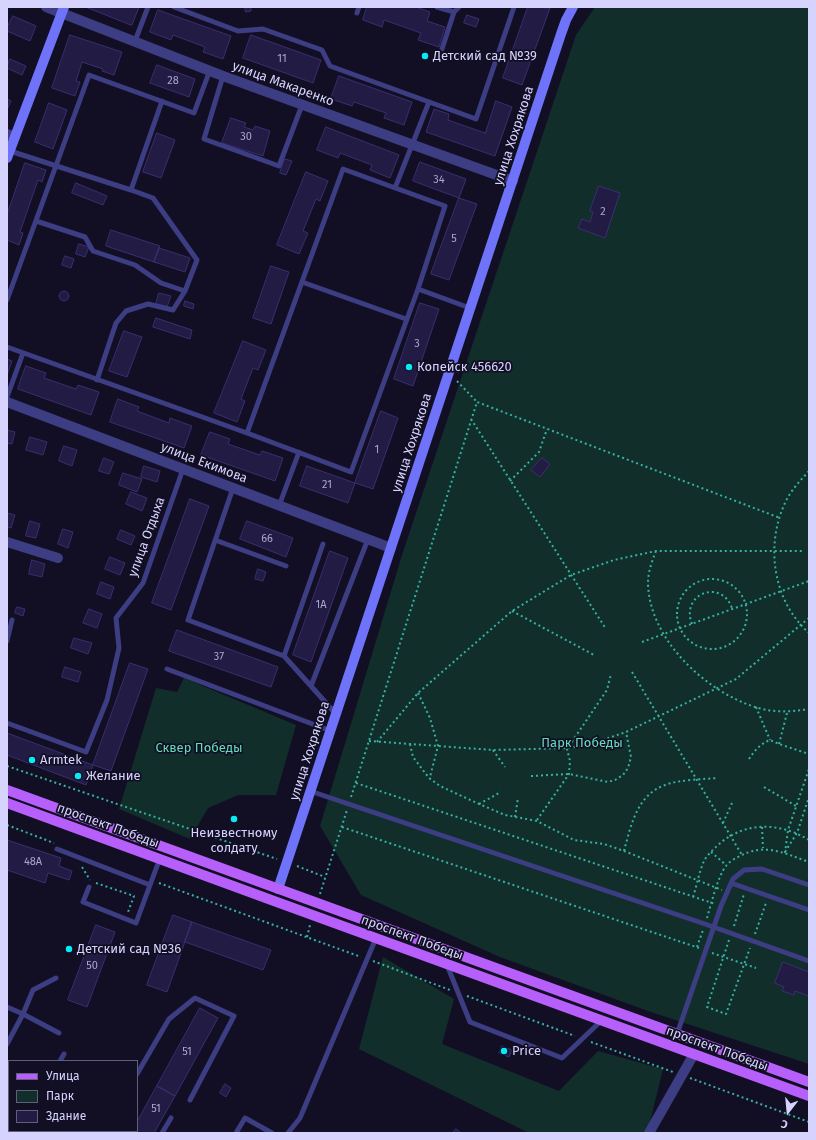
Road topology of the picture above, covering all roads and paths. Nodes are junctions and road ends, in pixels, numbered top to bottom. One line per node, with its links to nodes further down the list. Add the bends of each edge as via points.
1 (46, 7): 9 (street, улица Макаренко)
2 (148, 7): 12 (lane)
3 (174, 7): 17 (lane, via 238,31 263,29 322,50 330,66)
4 (359, 7): 11 (lane)
5 (437, 7): 10 (lane)
6 (459, 7): 10 (lane)
7 (514, 7): 17 (lane, via 476,119)
8 (572, 7): 23 (street, улица Хохрякова)
9 (63, 11): 12 (street, улица Макаренко); 19 (street)
10 (454, 12): 13 (lane)
11 (357, 13)
12 (135, 41): 14 (street, улица Макаренко)
13 (442, 49)
14 (210, 70): 15 (street, улица Макаренко); 16 (lane, via 194,113)
15 (223, 76): 18 (street, улица Макаренко); 18 (lane, via 204,139 279,166)
16 (162, 101): 22 (lane, via 88,75); 25 (lane)
17 (429, 102): 20 (lane)
18 (302, 105): 20 (street, улица Макаренко)
19 (11, 136): 21 (street)
20 (411, 145): 23 (street, улица Макаренко); 24 (lane)
21 (8, 155): 22 (lane)
22 (55, 165): 25 (lane); 26 (lane)
23 (513, 181): 31 (street, улица Хохрякова)
24 (395, 188): 27 (lane, via 343,169); 28 (lane, via 445,206)
25 (131, 190): 29 (lane, via 153,198 197,260)
26 (36, 221): 29 (lane, via 85,237 93,251 135,264 161,283); 30 (lane)
27 (302, 282): 32 (lane); 40 (lane)
28 (418, 289): 31 (lane); 32 (lane)
29 (186, 291): 35 (lane, via 173,310 148,304 126,310 116,324)
30 (7, 300)
31 (470, 308): 52 (street, улица Хохрякова)
32 (406, 319): 41 (lane, via 351,472)
33 (7, 347): 34 (lane)
34 (23, 353): 35 (lane); 36 (lane)
35 (98, 380): 40 (lane)
36 (7, 397)
37 (7, 402): 42 (street, улица Екимова)
38 (471, 419): 39 (path, via 477,402); 44 (path); 91 (path)
39 (548, 429): 44 (path, via 539,452); 47 (path)
40 (247, 433): 41 (lane)
41 (299, 452): 46 (lane)
42 (184, 469): 45 (street, улица Екимова); 87 (lane, улица Отдыха, via 143,583 116,618 119,648 107,700 86,752)
43 (809, 470): 55 (path, via 796,485 778,520)
44 (510, 481): 58 (path)
45 (233, 488): 46 (street, улица Екимова); 48 (lane)
46 (279, 506): 49 (street, улица Екимова)
47 (780, 518)
48 (215, 540): 57 (lane); 75 (lane, via 188,620)
49 (368, 540): 52 (street, улица Екимова); 79 (lane)
50 (7, 542): 56 (street)
51 (323, 544): 75 (lane)
52 (391, 548): 85 (street, улица Хохрякова)
53 (656, 551): 55 (path); 58 (path, via 614,560); 71 (path, via 648,583 650,604)
54 (804, 551): 55 (path)
55 (774, 552): 60 (path)
56 (58, 558)
57 (286, 566)
58 (571, 575): 63 (path); 69 (path)
59 (809, 581): 60 (path)
60 (781, 590): 61 (path); 67 (path, via 792,614)
61 (744, 604): 62 (path); 68 (path, via 746,614 743,628 735,640 723,647 701,648 689,640); 68 (path, via 739,594 728,584 715,580 700,582 688,589 680,601 677,615)
62 (732, 608): 66 (path); 66 (path, via 724,596 715,592 705,592 691,605 689,614)
63 (512, 611): 74 (path); 81 (path)
64 (809, 618): 67 (path)
65 (12, 620): 72 (lane)
66 (692, 624): 68 (path)
67 (801, 625): 70 (path); 80 (path, via 736,678)
68 (680, 628): 71 (path)
69 (606, 629)
70 (809, 633)
71 (663, 634): 73 (path); 80 (path, via 694,671)
72 (7, 641)
73 (642, 642)
74 (594, 655)
75 (284, 656): 79 (lane)
76 (167, 669): 88 (lane)
77 (632, 672): 86 (path)
78 (611, 674): 96 (path, via 607,690)
79 (311, 686): 85 (lane)
80 (716, 688): 82 (path); 86 (path)
81 (418, 693): 92 (path); 95 (path, via 430,718)
82 (756, 707): 84 (path); 90 (path)
83 (809, 709): 84 (path)
84 (787, 713): 94 (path)
85 (336, 714): 88 (street, улица Хохрякова)
86 (659, 717): 89 (path); 107 (path)
87 (7, 723)
88 (330, 731): 111 (street, улица Хохрякова)
89 (626, 732): 96 (path); 103 (path, via 631,757 623,775 608,782)
90 (770, 740): 94 (path); 99 (path, via 763,742)
91 (369, 741): 92 (path); 108 (path)
92 (377, 742): 93 (path)
93 (410, 744): 95 (path); 105 (path, via 413,757)
94 (779, 744): 98 (path)
95 (438, 746): 97 (path); 105 (path)
96 (567, 749): 97 (path); 103 (path, via 570,761)
97 (493, 750): 101 (path)
98 (809, 754)
99 (749, 759)
100 (7, 766): 139 (path)
101 (505, 767)
102 (809, 770): 120 (path)
103 (569, 774): 104 (path); 122 (path)
104 (531, 776)
105 (429, 778): 118 (path, via 440,786)
106 (718, 778): 107 (path)
107 (697, 780): 123 (path); 133 (path, via 666,784 647,796 633,819)
108 (356, 783): 114 (path); 152 (path)
109 (764, 787): 120 (path)
110 (7, 790): 149 (main road, проспект Победы)
111 (310, 791): 139 (street, улица Хохрякова); 159 (lane)
112 (501, 792): 118 (path)
113 (809, 796): 128 (path)
114 (351, 798)
115 (518, 798): 121 (path)
116 (7, 802): 138 (main road, проспект Победы)
117 (732, 803): 123 (path)
118 (479, 804): 121 (path)
119 (349, 805): 125 (path)
120 (796, 806): 127 (path)
121 (515, 818): 122 (path)
122 (537, 820): 133 (path, via 574,840 604,844)
123 (723, 823): 129 (path)
124 (7, 825): 131 (path)
125 (342, 827): 142 (path); 164 (path)
126 (762, 827): 127 (path); 129 (path, via 750,828); 132 (path)
127 (788, 830): 128 (path); 128 (path, via 785,853)
128 (797, 833): 130 (path)
129 (731, 836): 134 (path); 135 (path)
130 (809, 840)
131 (57, 847): 136 (lane)
132 (763, 848)
133 (624, 851): 143 (path)
134 (711, 852): 141 (path); 143 (path, via 704,861)
135 (742, 855)
136 (75, 856): 144 (lane); 158 (path, via 91,881 134,896)
137 (809, 857): 140 (path)
138 (160, 858): 144 (lane); 153 (main road, проспект Победы)
139 (287, 862): 142 (path); 149 (street, улица Хохрякова)
140 (807, 862)
141 (726, 866)
142 (325, 876): 154 (path)
143 (698, 881): 150 (path); 152 (path)
144 (151, 882): 158 (lane, via 136,923); 161 (path)
145 (731, 883): 146 (lane, via 744,870 762,869); 148 (lane); 150 (lane)
146 (809, 885)
147 (89, 887): 158 (lane, via 83,902)
148 (746, 888): 151 (lane); 160 (path)
149 (278, 889): 153 (main road); 154 (main road, проспект Победы)
150 (727, 892): 155 (lane)
151 (768, 896): 156 (lane); 163 (path)
152 (693, 897): 155 (path)
153 (274, 901): 157 (main road, проспект Победы)
154 (317, 903): 177 (main road, проспект Победы)
155 (721, 906): 159 (lane)
156 (809, 910)
157 (313, 916): 161 (path); 162 (main road, проспект Победы)
158 (126, 919)
159 (714, 927): 160 (lane); 164 (lane)
160 (731, 933): 163 (lane); 165 (path)
161 (307, 937): 166 (path)
162 (376, 938): 166 (lane); 168 (main road, проспект Победы)
163 (752, 941): 167 (lane); 169 (path)
164 (706, 951): 165 (path); 177 (lane)
165 (724, 957): 169 (path); 169 (path, via 707,1007 726,1014)
166 (367, 959): 172 (path); 193 (lane, via 300,1118)
167 (809, 961)
168 (447, 964): 172 (lane); 175 (main road, проспект Победы)
169 (744, 964): 170 (path)
170 (756, 968)
171 (56, 978): 174 (lane, via 34,990)
172 (458, 993): 178 (path); 178 (lane, via 470,1022 562,1058)
173 (7, 1007): 174 (lane)
174 (23, 1014): 176 (lane); 179 (lane)
175 (602, 1020): 178 (lane); 181 (main road, проспект Победы)
176 (59, 1033)
177 (677, 1034): 185 (main road, проспект Победы)
178 (582, 1038): 184 (path)
179 (7, 1044)
180 (64, 1054): 182 (lane)
181 (694, 1054): 184 (street); 186 (main road, проспект Победы)
182 (61, 1060)
183 (138, 1072): 187 (lane, via 169,1019 195,998 234,1016)
184 (682, 1075): 189 (path); 194 (street)
185 (809, 1082)
186 (809, 1096)
187 (190, 1100)
188 (171, 1118): 190 (lane)
189 (809, 1122)
190 (162, 1133)
191 (236, 1133): 192 (lane, via 245,1118)
192 (272, 1133)
193 (288, 1133)
194 (649, 1133)

